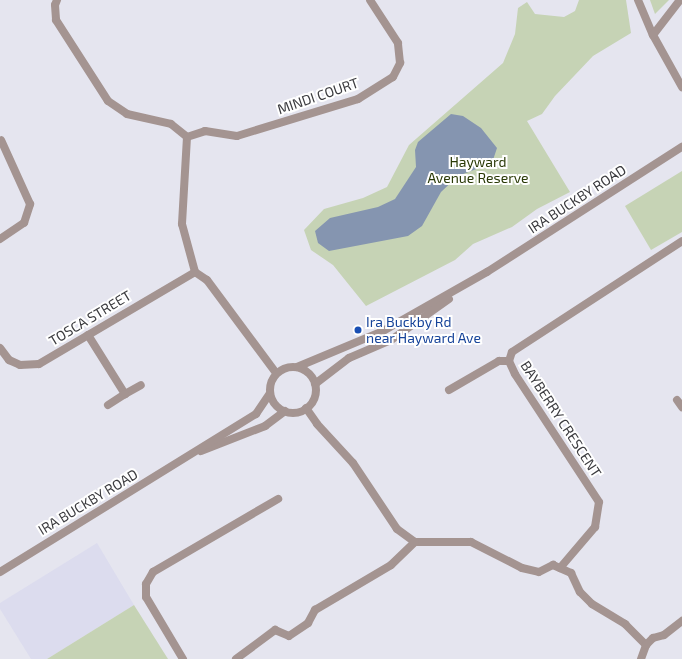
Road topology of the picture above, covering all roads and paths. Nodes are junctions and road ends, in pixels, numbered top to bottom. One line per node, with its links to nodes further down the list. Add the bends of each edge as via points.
1 (57, 0): 7 (street, via 56,20 108,101 127,114 171,124)
2 (370, 0): 7 (street, MINDI COURT, via 398,43 400,63 393,77 358,99 237,136 205,131)
3 (638, 0): 5 (street)
4 (680, 0): 5 (street)
5 (653, 35): 6 (street)
6 (682, 87)
7 (187, 137): 12 (street, via 182,224)
8 (1, 140): 10 (street, via 30,204 24,223)
9 (682, 147): 13 (street, IRA BUCKBY ROAD)
10 (0, 239)
11 (682, 241): 16 (street, BAYBERRY CRESCENT, via 512,352)
12 (195, 272): 14 (street, TOSCA STREET); 18 (street, via 207,280)
13 (487, 272): 17 (street, IRA BUCKBY ROAD, via 383,331); 19 (street, IRA BUCKBY ROAD, via 391,340 349,358)
14 (88, 335): 15 (street, TOSCA STREET, via 39,364 20,365 8,360); 23 (street)
15 (0, 348)
16 (509, 361): 21 (street, via 499,362); 32 (street, BAYBERRY CRESCENT, via 599,502 595,527)
17 (297, 367): 18 (street, via 290,366); 19 (street, via 309,373)
18 (276, 373): 22 (street, via 270,386)
19 (315, 384): 27 (street, via 315,398)
20 (141, 385): 23 (street)
21 (449, 390)
22 (270, 393): 28 (street, via 275,404); 29 (street, IRA BUCKBY ROAD, via 256,414)
23 (125, 394): 25 (street)
24 (677, 400): 26 (street)
25 (108, 405)
26 (682, 407)
27 (306, 408): 28 (street, via 292,413); 31 (street, via 316,424 353,463 398,529)
28 (285, 411): 29 (street, IRA BUCKBY ROAD, via 265,426)
29 (189, 456): 33 (street, IRA BUCKBY ROAD)
30 (278, 499): 36 (street, via 153,572 146,584 146,597)
31 (416, 542): 32 (street, via 471,542 522,568 539,572 553,565); 37 (street, via 391,565 315,610 308,623 288,636 275,630)
32 (560, 568): 35 (street, via 571,573 580,592 592,604 625,624)
33 (0, 572)
34 (682, 621): 35 (street)
35 (646, 645): 38 (street)
36 (183, 659)
37 (236, 659)
38 (641, 659)

